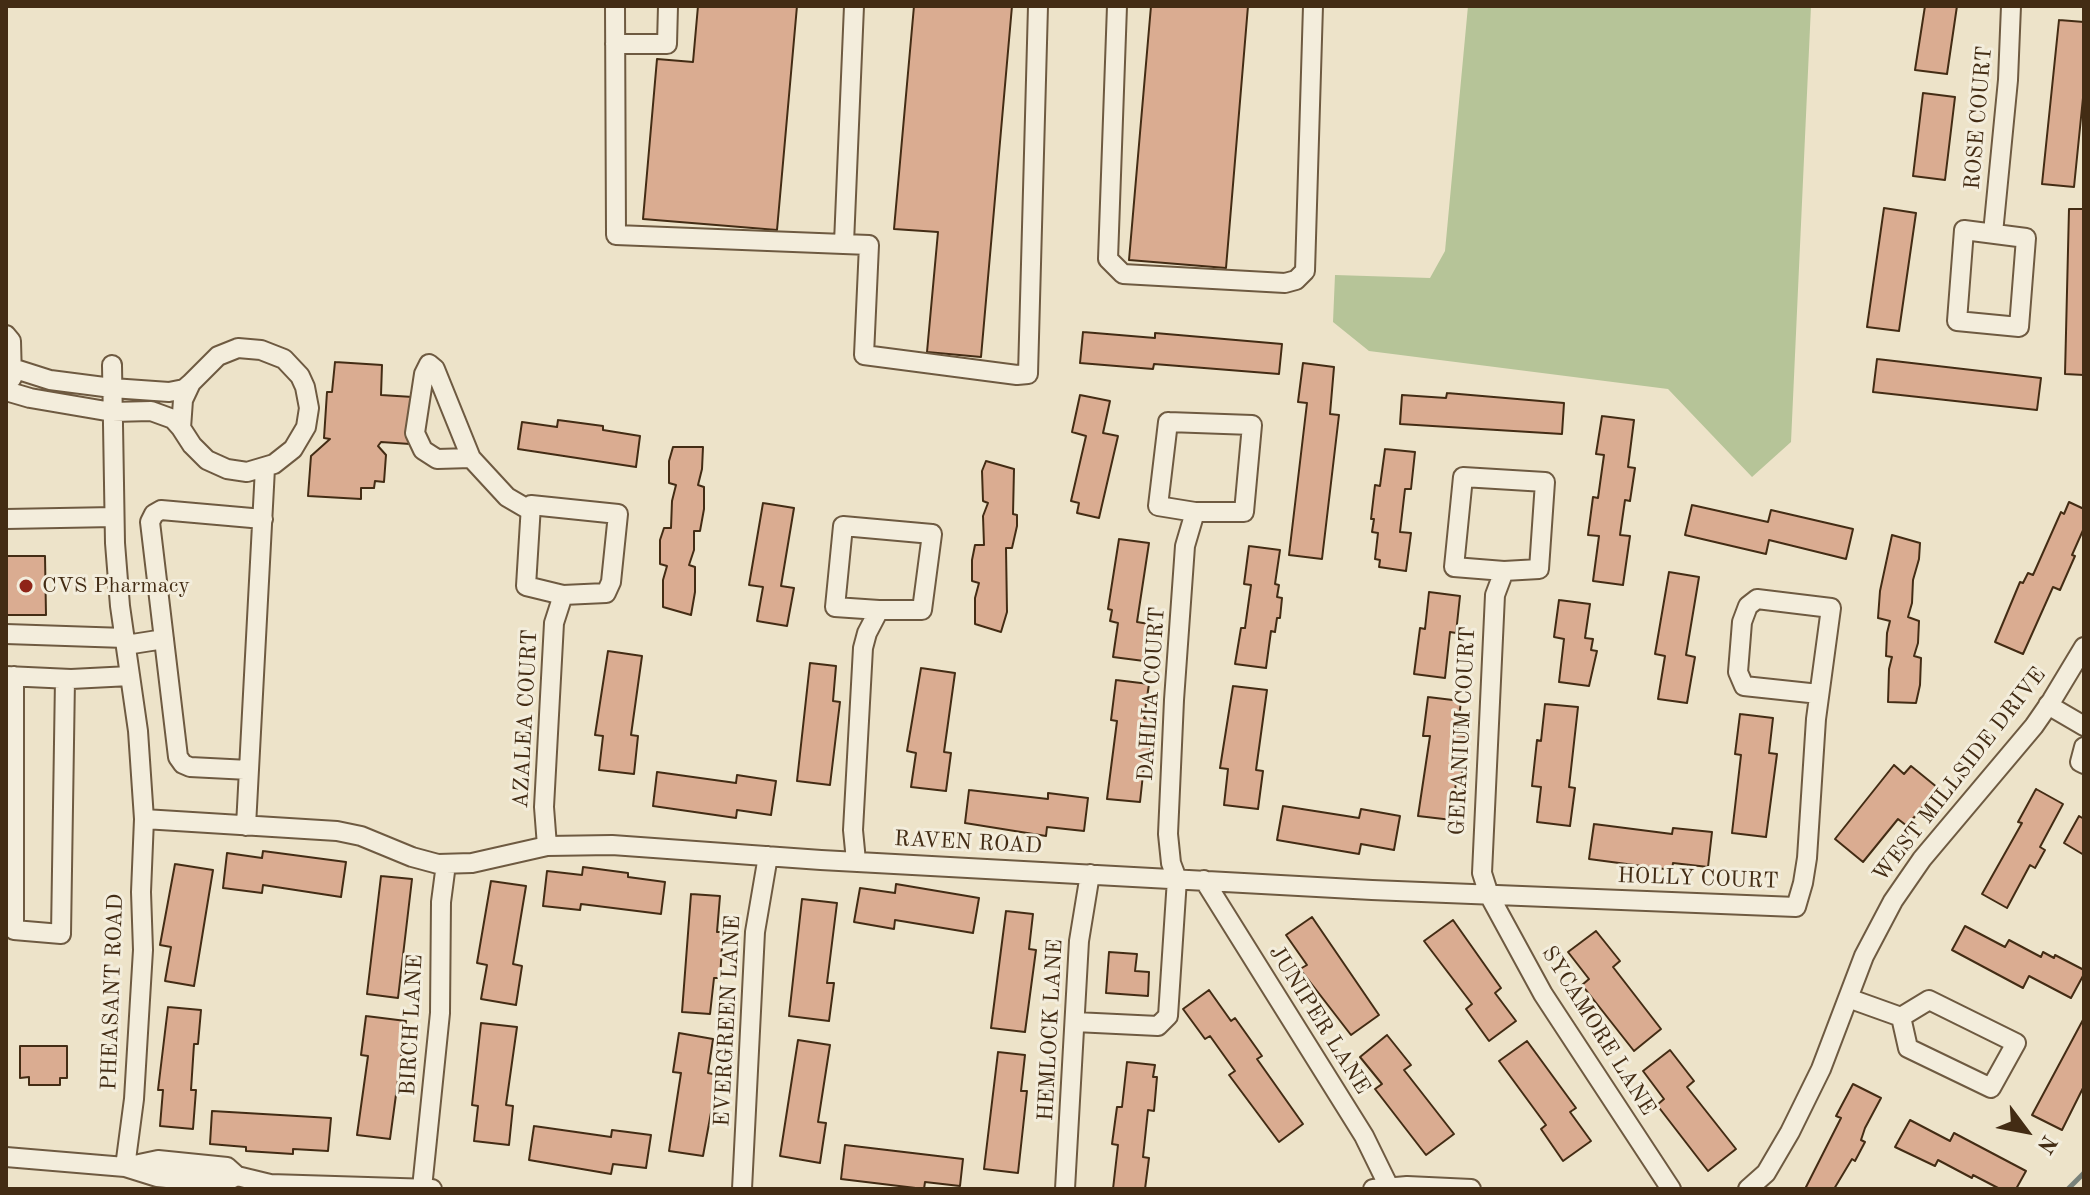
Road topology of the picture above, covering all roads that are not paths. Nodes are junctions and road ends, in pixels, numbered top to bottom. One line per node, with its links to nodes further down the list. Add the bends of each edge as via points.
1 (615, 6): 8 (street)
2 (668, 6): 8 (street, via 667,44)
3 (854, 6): 10 (street)
4 (1038, 6): 10 (street, via 1028,374 864,355 869,245)
5 (1117, 6): 6 (street, via 1108,259 1123,274 1285,283 1305,271)
6 (1313, 6)
7 (2011, 6): 9 (street, ROSE COURT)
8 (615, 44): 10 (street, via 616,235)
9 (1993, 233): 9 (street, via 2026,238 2019,327 1957,321 1964,230)
10 (844, 243)
11 (6, 335): 13 (street, via 11,341)
12 (112, 365): 15 (street, PHEASANT ROAD)
13 (9, 368): 15 (street); 16 (street)
14 (191, 383): 15 (street, via 169,392); 18 (street, via 183,400); 20 (street, via 218,356 238,348 273,353 293,367 305,387 309,418 293,449)
15 (112, 388): 17 (street, PHEASANT ROAD)
16 (8, 392): 17 (street)
17 (112, 412): 18 (street, via 151,411); 23 (street, PHEASANT ROAD)
18 (181, 428): 20 (street, via 199,453 217,465 237,472)
19 (471, 458): 19 (street, via 435,369 429,364 415,433 423,450 437,459); 21 (street, via 507,497)
20 (265, 468): 25 (street)
21 (531, 511): 27 (street, via 526,586); 27 (street, via 531,505 618,514 606,593)
22 (1195, 512): 22 (street, via 1244,512 1252,425 1168,422 1158,506); 50 (street, DAHLIA COURT, via 1184,557 1170,782 1169,850)
23 (114, 517): 24 (street); 31 (street, PHEASANT ROAD)
24 (6, 519)
25 (263, 519): 30 (street, via 161,510 154,514 150,522); 41 (street)
26 (1504, 571): 26 (street, via 1539,569 1545,482 1463,477 1454,567); 52 (street, GERANIUM COURT, via 1495,595 1481,860)
27 (563, 595): 45 (street, AZALEA COURT, via 552,638)
28 (879, 610): 28 (street, via 922,610 932,534 843,526 835,607); 47 (street, via 863,648 853,830)
29 (6, 634): 31 (street)
30 (164, 639): 31 (street); 41 (street, via 178,757 190,767)
31 (125, 642): 34 (street, PHEASANT ROAD)
32 (2084, 647): 37 (street, WEST MILLSIDE DRIVE)
33 (10, 676): 35 (street); 42 (street)
34 (130, 676): 35 (street); 43 (street, PHEASANT ROAD)
35 (65, 679): 42 (street, via 61,934 14,930)
36 (1819, 694): 36 (street, HOLLY COURT, via 1831,608 1757,599 1742,622 1738,672 1744,686); 52 (street, HOLLY COURT, via 1810,832 1796,907)
37 (2048, 705): 38 (street); 53 (street, WEST MILLSIDE DRIVE, via 1901,887)
38 (2084, 726)
39 (2084, 747): 40 (street)
40 (2084, 764)
41 (249, 770): 44 (street)
42 (10, 774)
43 (144, 819): 44 (street); 57 (street, PHEASANT ROAD, via 143,950)
44 (246, 826): 48 (street, via 349,833)
45 (547, 846): 46 (street, RAVEN ROAD); 48 (street, RAVEN ROAD, via 486,861)
46 (768, 856): 47 (street, RAVEN ROAD); 61 (street, EVERGREEN LANE, via 755,932)
47 (856, 861): 49 (street, RAVEN ROAD)
48 (446, 864): 58 (street, BIRCH LANE, via 440,1013)
49 (1090, 874): 50 (street, RAVEN ROAD); 55 (street, HEMLOCK LANE, via 1079,941)
50 (1177, 879): 51 (street, RAVEN ROAD); 55 (street, DAHLIA COURT, via 1168,1016 1158,1026)
51 (1204, 880): 52 (street, RAVEN ROAD); 59 (street, JUNIPER LANE, via 1364,1136)
52 (1489, 895): 64 (street, SYCAMORE LANE, via 1543,994)
53 (1848, 998): 54 (street); 65 (street, WEST MILLSIDE DRIVE, via 1783,1146)
54 (1901, 1017): 54 (street, via 1908,1048 1991,1088 2016,1043 1929,1000)
55 (1075, 1022): 62 (street, HEMLOCK LANE)
56 (6, 1157): 57 (street)
57 (125, 1167): 58 (street, via 157,1177 207,1182 237,1176 270,1184)
58 (422, 1188): 60 (street)
59 (1384, 1188): 63 (street)
60 (432, 1189)
61 (742, 1189)
62 (1065, 1189)
63 (1471, 1189)
64 (1671, 1189)
65 (1749, 1189)

